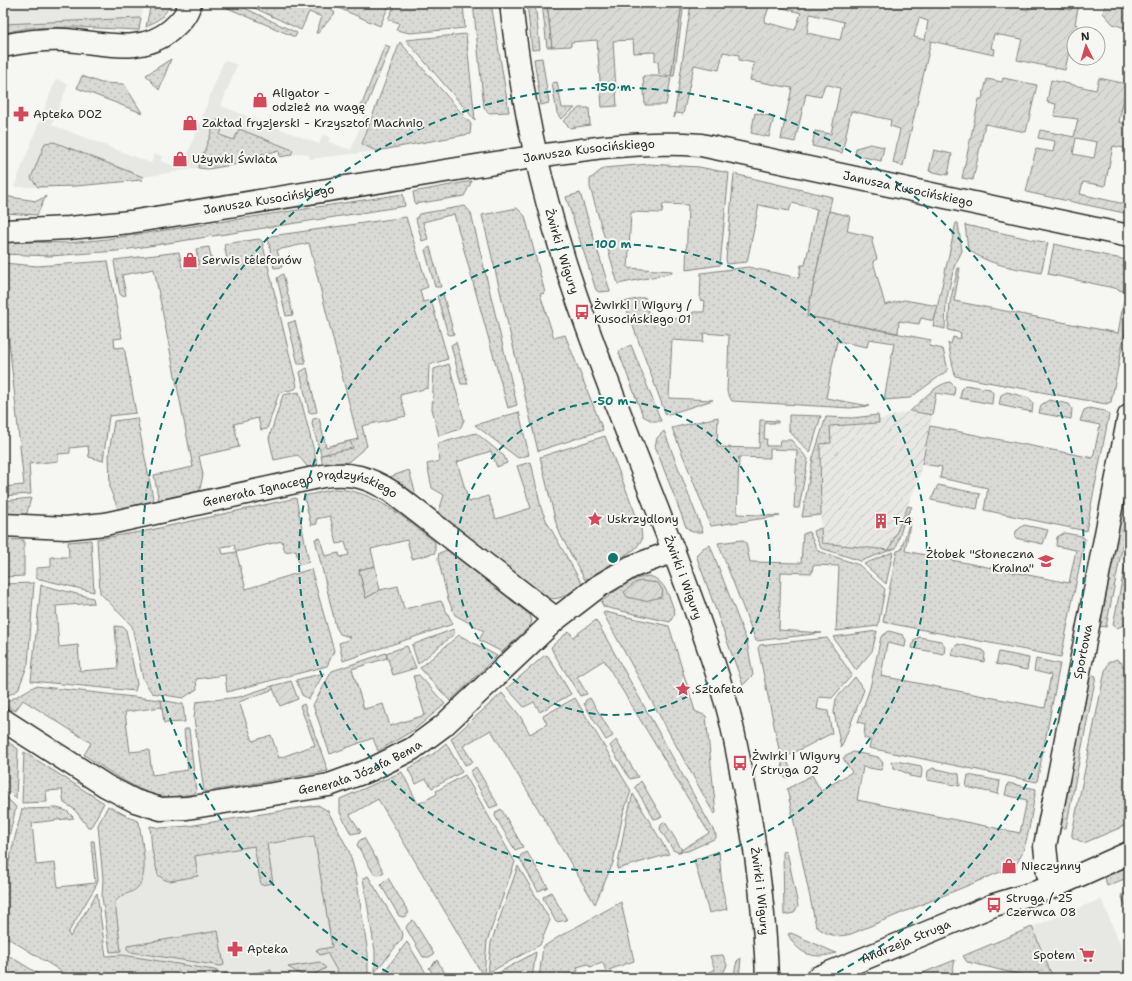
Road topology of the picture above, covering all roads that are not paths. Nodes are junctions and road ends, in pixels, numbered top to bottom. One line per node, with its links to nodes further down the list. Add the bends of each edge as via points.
1 (190, 3): 3 (street, via 188,12 178,24 146,44 118,46 49,40)
2 (511, 3): 4 (street, Żwirki i Wigury, via 520,81)
3 (3, 46)
4 (535, 156): 6 (street, Janusza Kusocińskiego, via 130,222); 8 (street, Janusza Kusocińskiego, via 643,143 701,145); 11 (street, Żwirki i Wigury, via 573,287)
5 (3, 222): 6 (street, Janusza Kusocińskiego)
6 (46, 229): 7 (street, Janusza Kusocińskiego)
7 (3, 231)
8 (1129, 236)
9 (1129, 416): 16 (street, Sportowa, via 1045,846)
10 (3, 525): 12 (street, Generała Ignacego Prądzyńskiego, via 66,528 105,524 323,476 349,474 373,481 392,492)
11 (674, 551): 12 (street, Generała Józefa Bema, via 631,567 615,576); 17 (street, Żwirki i Wigury, via 705,636 728,709 737,749 759,878)
12 (556, 619): 13 (street, Generała Józefa Bema, via 443,726 412,749 347,779 311,788 188,808 161,809 147,806 106,786)
13 (3, 720)
14 (1129, 842): 16 (street, Andrzeja Struga, via 1093,855)
15 (1129, 853): 16 (street, Andrzeja Struga)
16 (1050, 881): 18 (street, Andrzeja Struga)
17 (767, 978)
18 (817, 978)

